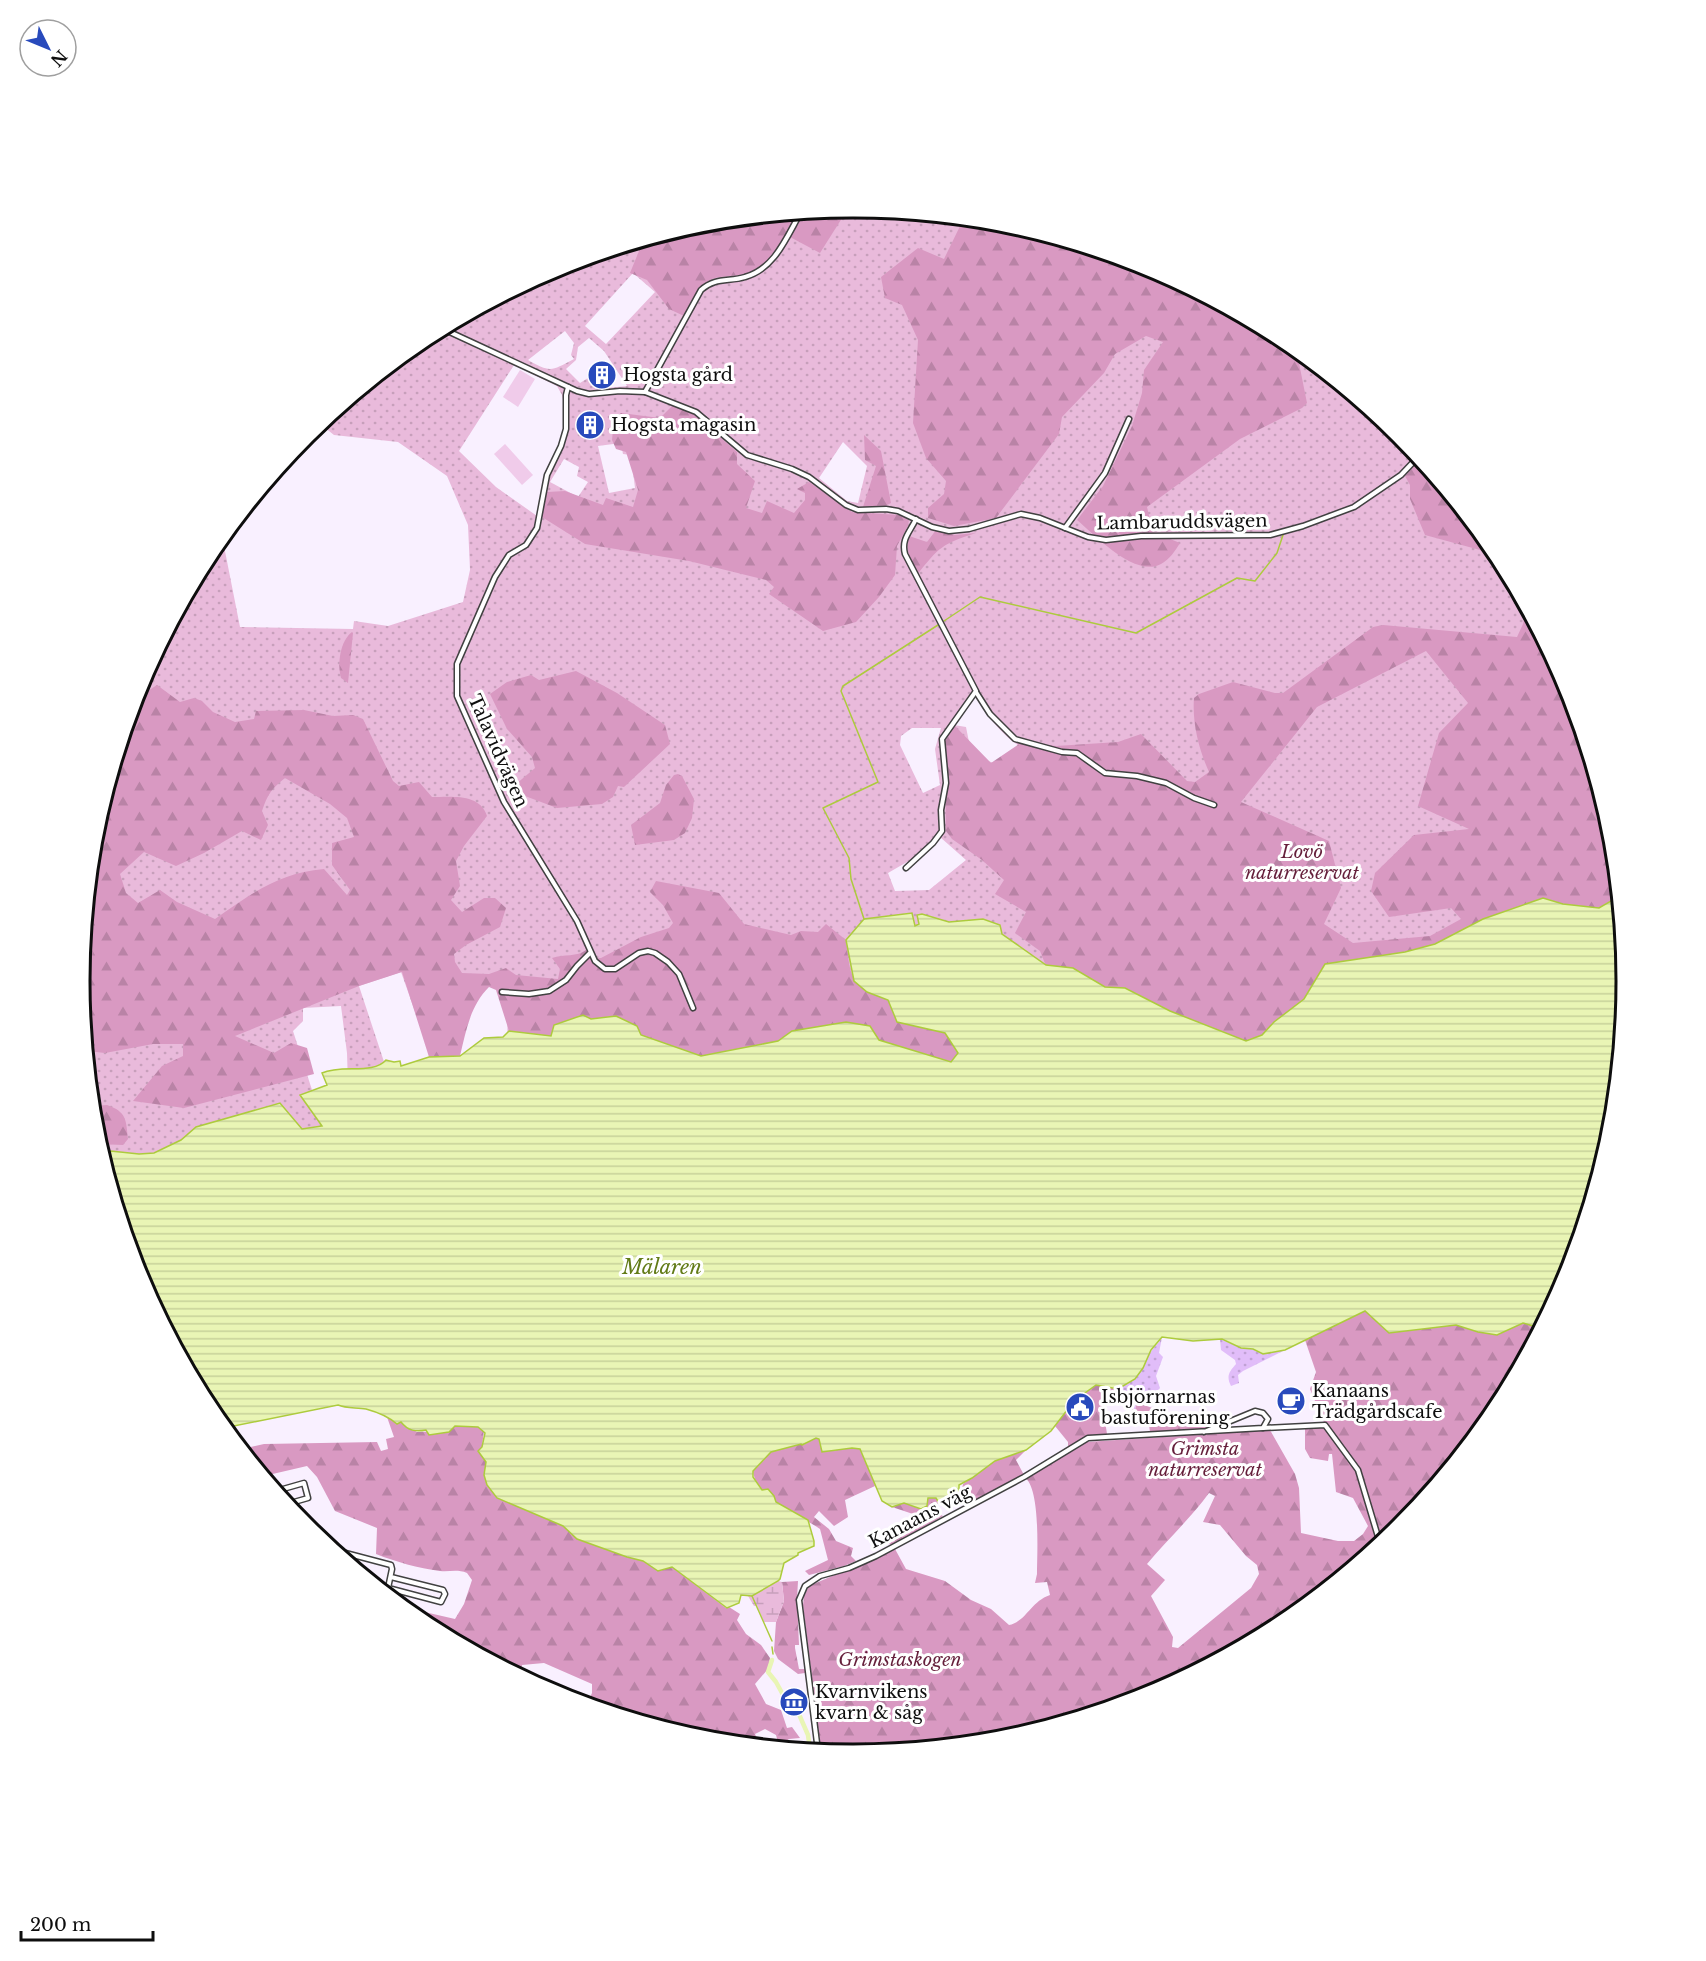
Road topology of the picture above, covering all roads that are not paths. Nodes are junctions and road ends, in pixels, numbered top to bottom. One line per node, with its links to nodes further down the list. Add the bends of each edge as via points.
1 (797, 220): 4 (street, via 785,244 759,270 746,277 714,281 701,290)
2 (451, 333): 3 (street, Lambaruddsvägen)
3 (568, 387): 4 (street, Lambaruddsvägen, via 589,394); 12 (street, Talavidvägen, via 566,429 547,475 537,528 526,544 509,555 498,573 457,664 456,685 462,708 504,802 577,921)
4 (645, 392): 7 (street, Lambaruddsvägen, via 696,412 747,455 809,477 846,505 858,510 898,511)
5 (1130, 419): 8 (street, via 1105,472)
6 (1413, 462): 8 (street, Lambaruddsvägen, via 1354,507 1270,535 1106,540)
7 (916, 519): 8 (street, Lambaruddsvägen, via 949,531 1021,513); 9 (street, via 904,538 905,554)
8 (1065, 528)
9 (976, 691): 10 (street, via 990,714 1016,739 1077,753 1105,773 1166,783); 11 (street, via 942,739 942,831)
10 (1214, 805)
11 (906, 868)
12 (590, 953): 13 (street, via 566,980 549,991); 14 (street, via 599,966 610,969 643,952 655,953 679,974)
13 (502, 992)
14 (693, 1008)
15 (1263, 1428): 16 (street, Kanaans väg); 16 (street, Kanaans väg, via 1268,1419 1255,1412); 19 (street, via 1325,1425 1358,1470)
16 (1204, 1432): 24 (street, Kanaans väg, via 1088,1438 876,1556 820,1576 805,1586 799,1600)
17 (284, 1489): 18 (street, via 304,1484 308,1498)
18 (296, 1502)
19 (1377, 1534)
20 (350, 1554): 21 (street, via 391,1565)
21 (390, 1577): 22 (street); 23 (street, via 443,1590 445,1594 441,1602)
22 (388, 1585)
23 (392, 1588)
24 (817, 1743)

